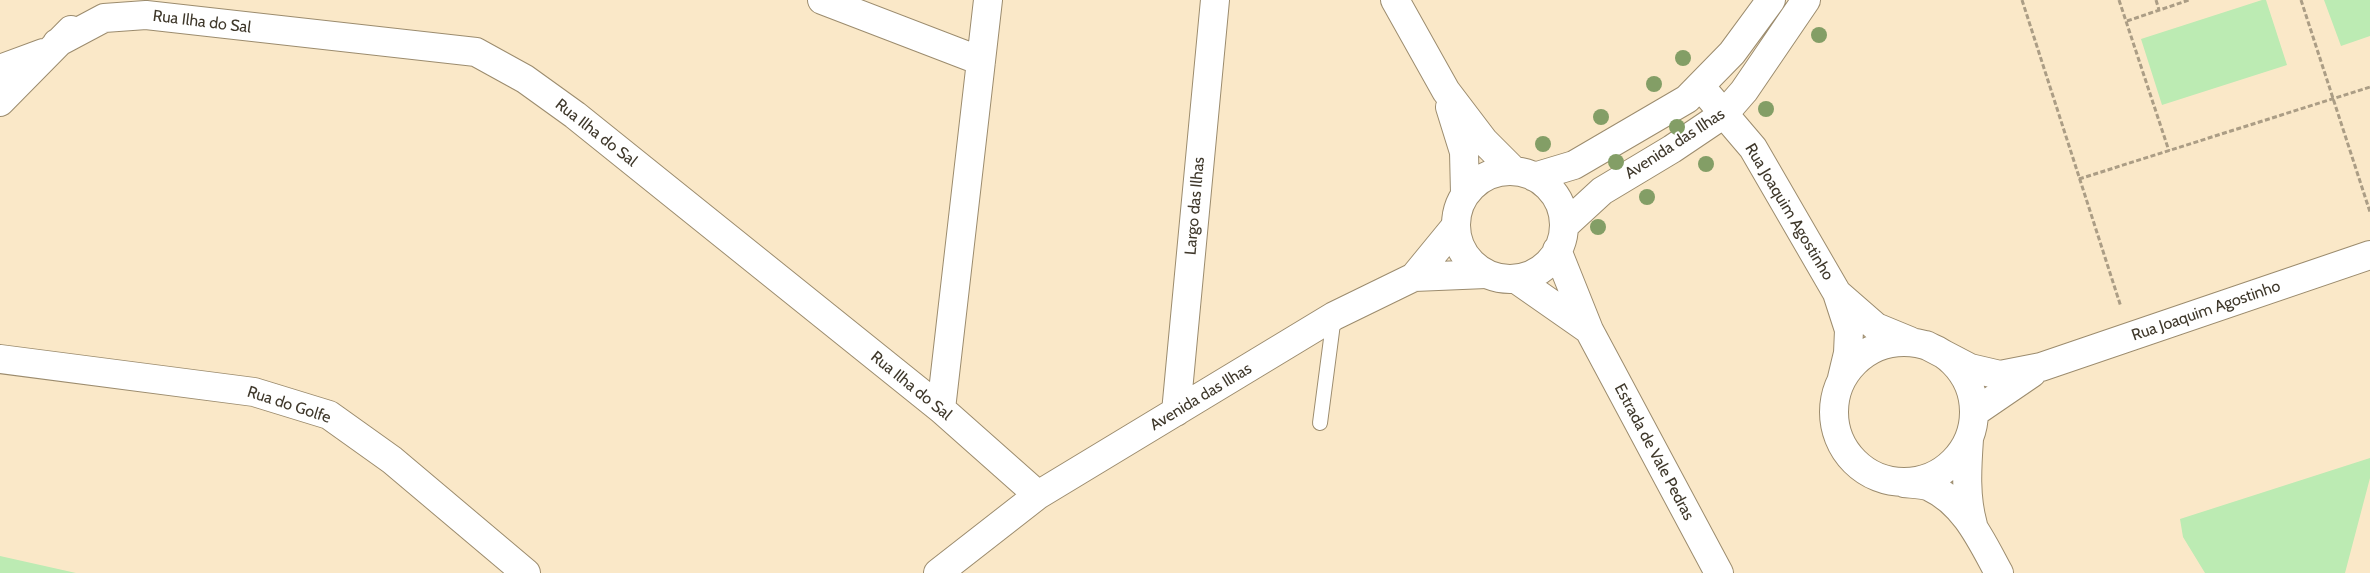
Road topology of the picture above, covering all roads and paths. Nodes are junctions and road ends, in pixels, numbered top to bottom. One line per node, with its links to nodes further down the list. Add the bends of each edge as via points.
1 (100, 0): 16 (street)
2 (822, 0): 17 (street)
3 (988, 0): 17 (street)
4 (1215, 0): 45 (street, Largo das Ilhas)
5 (1395, 0): 21 (street)
6 (1771, 0): 19 (street, Avenida das Ilhas, via 1732,53)
7 (1806, 0): 24 (street, Avenida das Ilhas, via 1744,91)
8 (2022, 0): 27 (path)
9 (2119, 0): 15 (path)
10 (2156, 0): 14 (path)
11 (2189, 0): 14 (path)
12 (2301, 0): 22 (path)
13 (150, 8): 16 (street, Rua Ilha do Sal, via 146,15 104,18); 44 (street, Rua Ilha do Sal, via 476,52 525,79 575,115)
14 (2159, 10): 15 (path)
15 (2127, 21): 25 (path)
16 (56, 46): 18 (street); 23 (street)
17 (980, 62): 44 (street)
18 (0, 69)
19 (1701, 87): 24 (street, Rua Joaquim Agostinho); 26 (street, Avenida das Ilhas, via 1655,119 1574,165)
20 (2370, 87): 22 (path)
21 (1446, 91): 26 (street, via 1484,141); 28 (street, via 1464,152)
22 (2334, 100): 25 (path); 29 (path)
23 (0, 102)
24 (1724, 114): 31 (street, Avenida das Ilhas, via 1602,190); 36 (street, Rua Joaquim Agostinho, via 1753,148)
25 (2170, 151): 27 (path)
26 (1523, 173): 28 (street, via 1494,173 1478,181); 31 (street, via 1546,185 1556,197 1562,211)
27 (2079, 179): 37 (path)
28 (1465, 194): 30 (street)
29 (2370, 212)
30 (1455, 227): 33 (street, via 1464,254); 34 (street)
31 (1561, 238): 35 (street, via 1547,264 1532,274); 39 (street, Estrada de Vale Pedras)
32 (2370, 255): 42 (street, Rua Joaquim Agostinho)
33 (1486, 274): 34 (street, Avenida das Ilhas); 35 (street)
34 (1414, 277): 38 (street, Avenida das Ilhas)
35 (1516, 278): 39 (street, Estrada de Vale Pedras)
36 (1837, 293): 40 (street, Rua Joaquim Agostinho, via 1876,327); 43 (street, Rua Joaquim Agostinho, via 1849,330)
37 (2122, 310)
38 (1334, 316): 45 (street, Avenida das Ilhas); 46 (lane)
39 (1589, 330): 53 (street, Estrada de Vale Pedras)
40 (1919, 343): 42 (street, Rua Joaquim Agostinho, via 1970,368 2000,375); 43 (street, Rua Joaquim Agostinho, via 1880,345 1858,358); 47 (street, Rua Joaquim Agostinho, via 1948,357 1965,377 1971,389)
41 (0, 359): 51 (street, Rua do Golfe, via 254,392 329,415 392,460)
42 (2041, 367): 47 (street, Rua Joaquim Agostinho)
43 (1842, 378): 48 (street, Rua Joaquim Agostinho, via 1835,394 1834,415 1839,439 1852,458 1874,475)
44 (941, 410): 49 (street, Rua Ilha do Sal)
45 (1176, 412): 49 (street, Avenida das Ilhas)
46 (1320, 423)
47 (1972, 425): 48 (street, Rua Joaquim Agostinho, via 1963,451 1942,472 1911,482); 50 (street, Rua Joaquim Agostinho, via 1966,474)
48 (1897, 482): 50 (street, Rua Joaquim Agostinho, via 1930,487 1957,506)
49 (1038, 495): 52 (street, Avenida das Ilhas)
50 (1973, 526): 54 (street, Rua Joaquim Agostinho)
51 (526, 573)
52 (938, 573)
53 (1719, 573)
54 (1999, 573)

